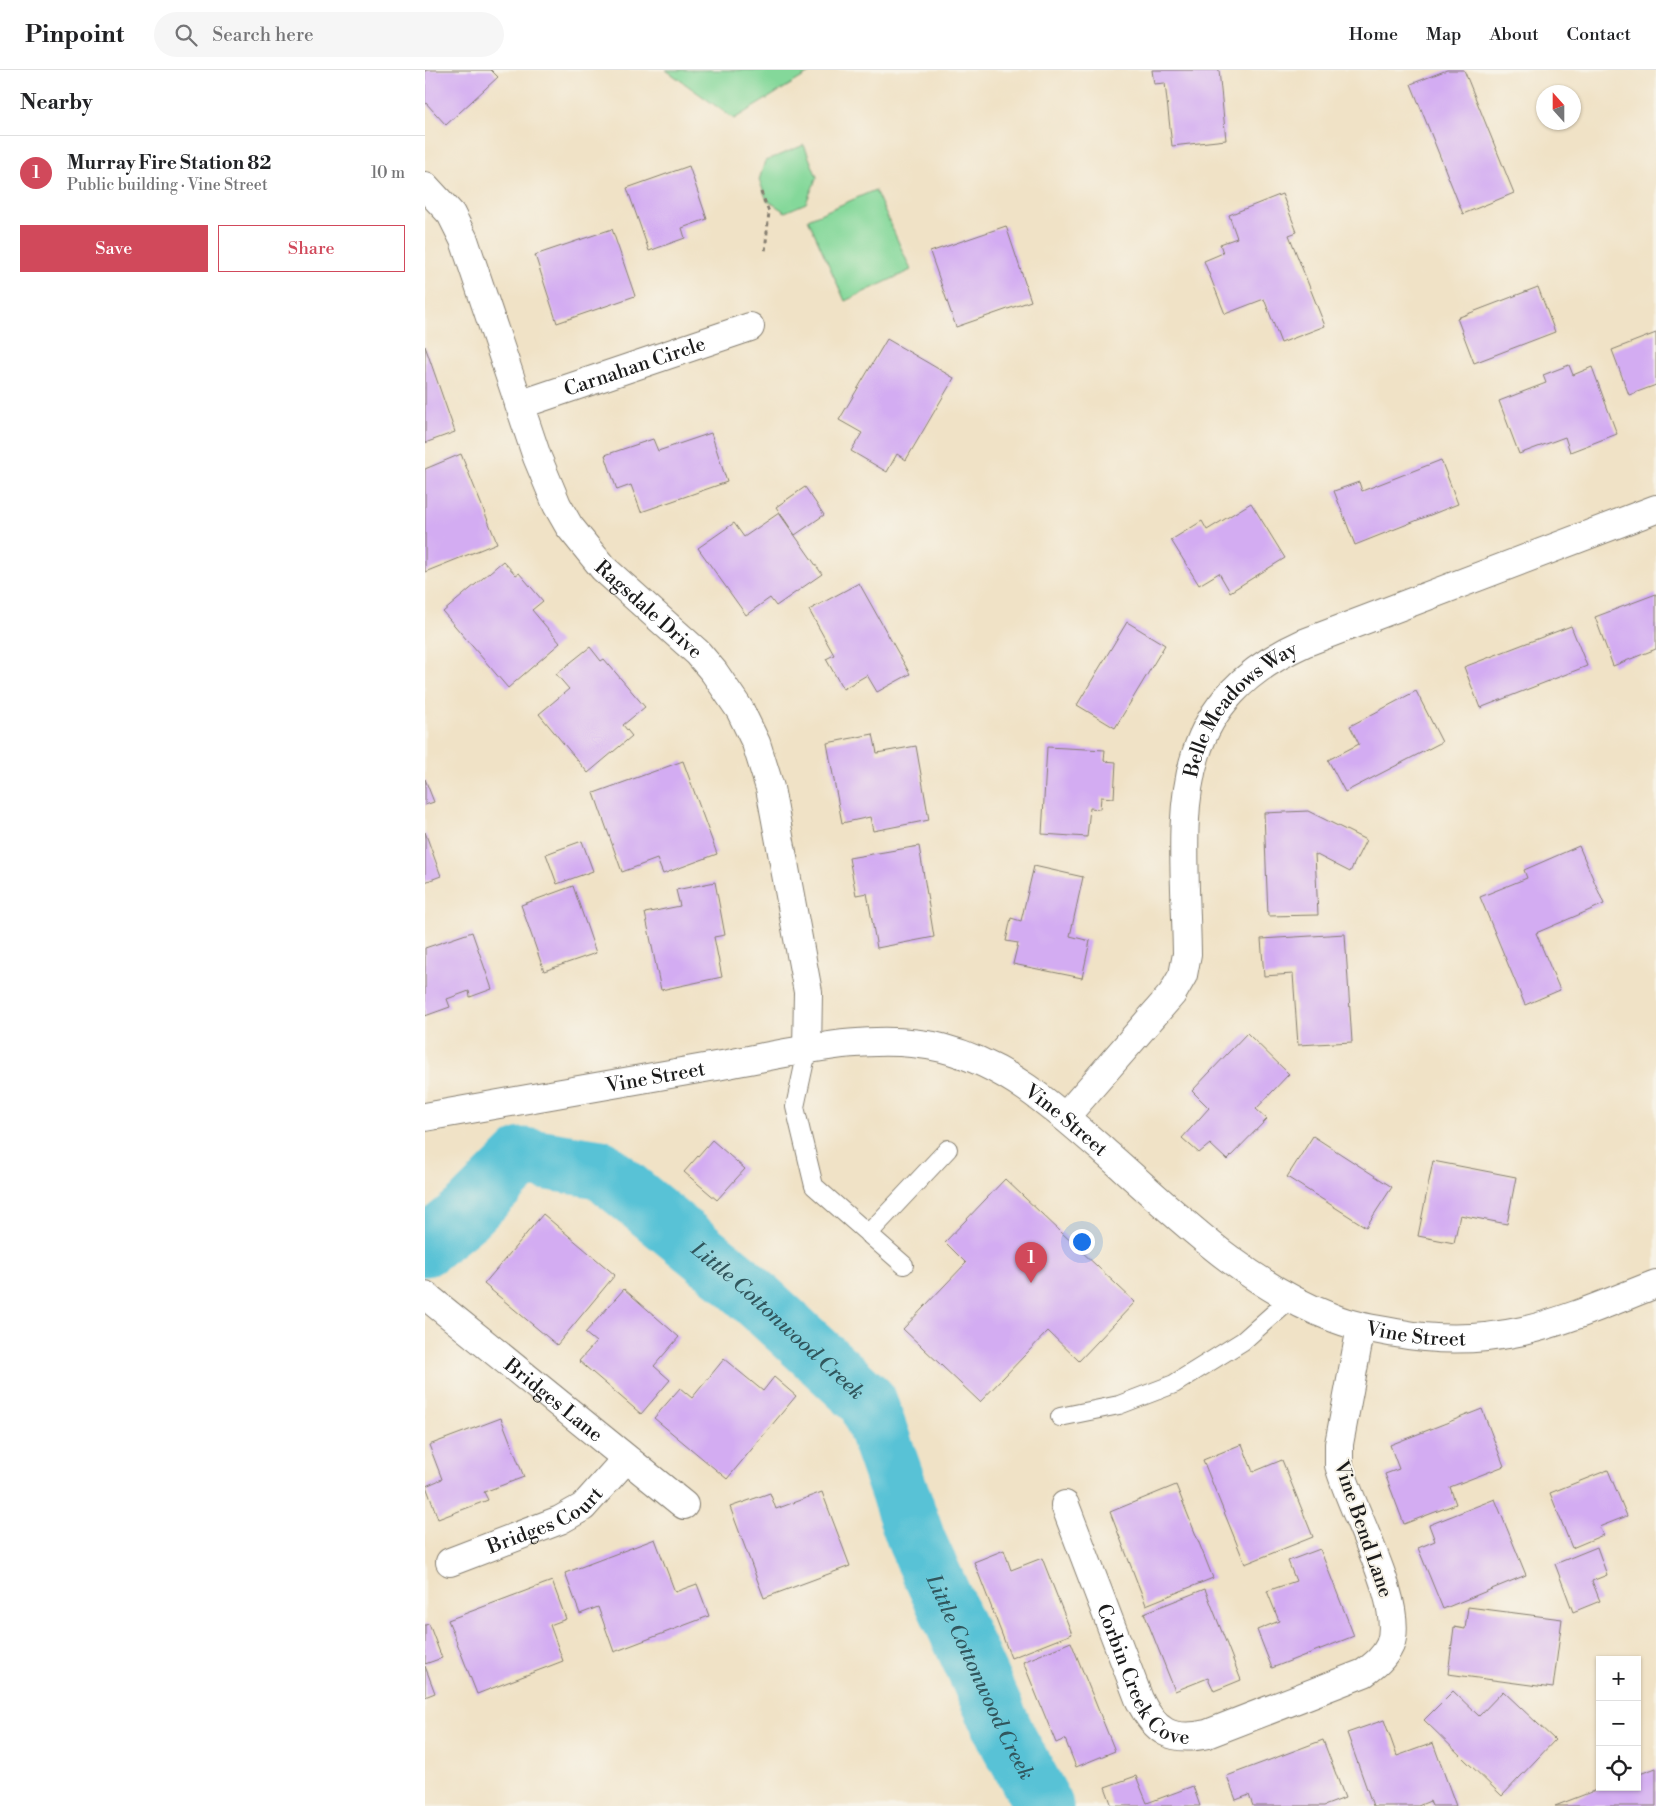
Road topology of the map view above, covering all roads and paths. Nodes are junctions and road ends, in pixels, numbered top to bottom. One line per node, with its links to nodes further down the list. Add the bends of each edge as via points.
1 (425, 186): 5 (street, Ragsdale Drive, via 451,214 463,240)
2 (761, 192): 3 (path, via 769,212)
3 (765, 252)
4 (750, 327): 5 (street, Carnahan Circle)
5 (519, 405): 7 (street, Ragsdale Drive, via 546,481 569,526 603,568 714,672 740,710 756,743 770,788 808,992)
6 (1656, 509): 9 (street, Belle Meadows Way, via 1304,643 1279,654 1236,687 1205,730 1188,778 1185,804 1187,954 1183,975 1172,994)
7 (807, 1050): 8 (street, Vine Street); 9 (street, Vine Street, via 885,1041 943,1048 1018,1080); 11 (lane, via 795,1107 814,1186)
8 (425, 1116)
9 (1065, 1117): 15 (street, Vine Street, via 1219,1251 1247,1273)
10 (948, 1149): 11 (lane)
11 (868, 1234): 12 (lane)
12 (904, 1265)
13 (1656, 1284): 16 (street, Vine Street, via 1553,1322 1491,1336 1424,1337)
14 (425, 1295): 18 (street, Bridges Lane)
15 (1290, 1299): 16 (street, Vine Street); 17 (lane, via 1243,1341 1174,1384 1119,1405)
16 (1361, 1327): 22 (street, Vine Bend Lane, via 1338,1454 1342,1475 1390,1604)
17 (1060, 1417)
18 (626, 1459): 19 (street, Bridges Lane); 21 (street, Bridges Court, via 595,1495 560,1520)
19 (684, 1505)
20 (1065, 1505): 22 (street, Corbin Creek Cove, via 1139,1699 1149,1718 1167,1734 1187,1738 1207,1734 1352,1678 1374,1665)
21 (450, 1562)
22 (1390, 1643)

